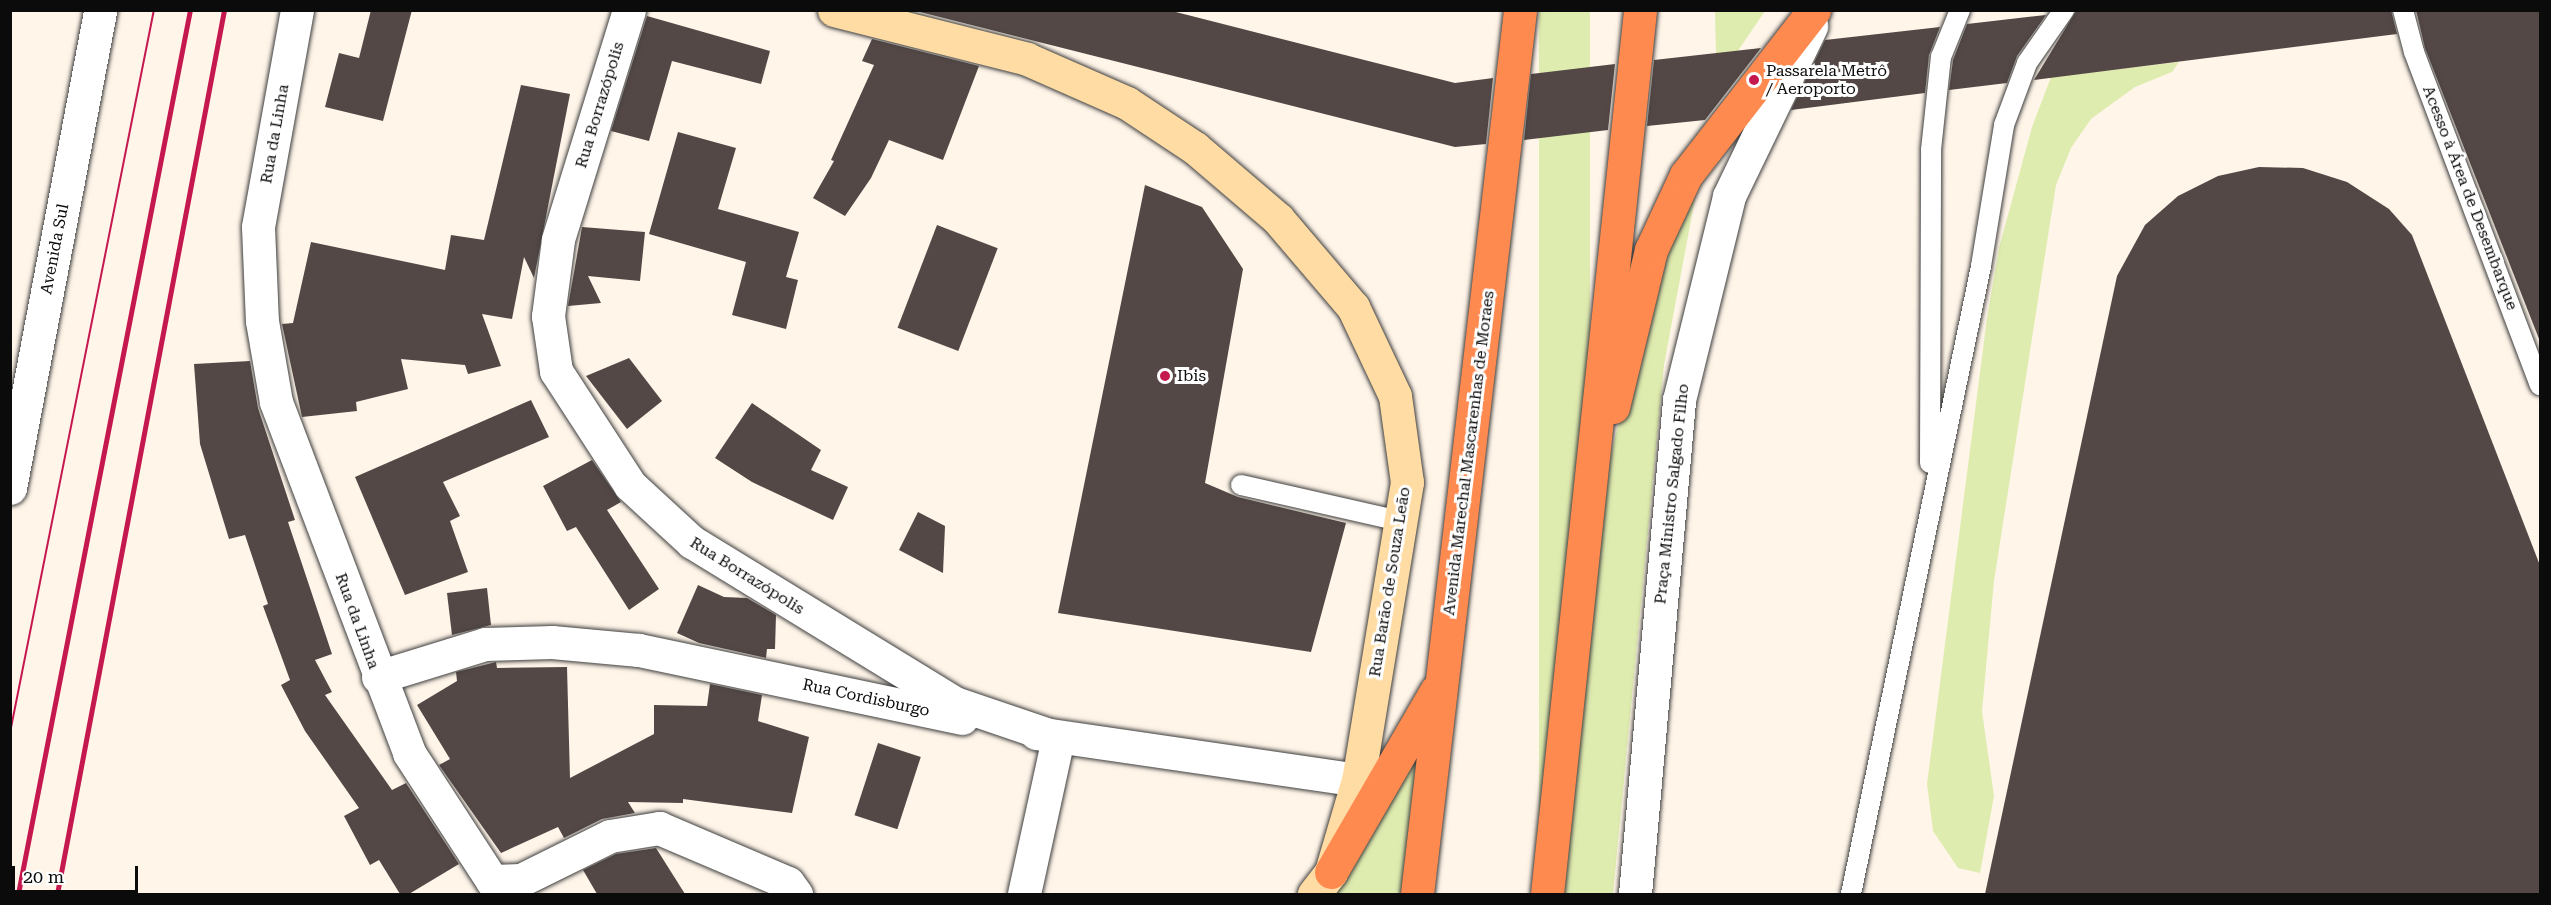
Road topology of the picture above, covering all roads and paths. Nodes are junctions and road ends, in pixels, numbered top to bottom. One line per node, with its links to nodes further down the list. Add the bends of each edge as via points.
1 (100, 10): 13 (street, Avenida Sul)
2 (297, 10): 17 (street, Rua da Linha, via 258,227 262,321 276,402)
3 (629, 10): 19 (street, Rua Borrazópolis, via 558,240 548,316 556,371 630,485 692,542 955,703)
4 (834, 10): 15 (main road, Rua Barão de Souza Leão, via 1027,59 1077,78 1127,104 1195,148 1278,219 1353,307 1395,396 1407,482)
5 (1520, 10): 18 (highway, Avenida Marechal Mascarenhas de Moraes)
6 (1640, 10): 16 (highway)
7 (1816, 10): 16 (highway, via 1686,175 1651,250); 26 (street, Praça Ministro Salgado Filho, via 1729,196 1679,400)
8 (1959, 10): 14 (lane, via 1941,57 1931,150)
9 (2064, 10): 14 (lane, via 2027,63 2004,125 1981,266)
10 (2403, 10): 11 (lane, Acesso à Área de Desembarque, via 2414,52)
11 (2541, 385)
12 (1241, 485): 15 (lane)
13 (10, 488)
14 (1930, 498): 27 (lane)
15 (1400, 521): 20 (main road, Rua Barão de Souza Leão)
16 (1581, 543): 25 (highway)
17 (378, 677): 19 (street, Rua Cordisburgo, via 485,644 573,644 639,650); 22 (street, Rua da Linha, via 410,753 477,866 492,881 521,880 610,836 659,828 788,883)
18 (1443, 679): 21 (highway); 24 (highway, Avenida Marechal Mascarenhas de Moraes)
19 (1058, 738): 20 (street, Rua Cordisburgo); 23 (street)
20 (1358, 780): 21 (main road, Rua Barão de Souza Leão)
21 (1322, 883)
22 (796, 894)
23 (1024, 894)
24 (1417, 894)
25 (1547, 894)
26 (1635, 894)
27 (1851, 894)

